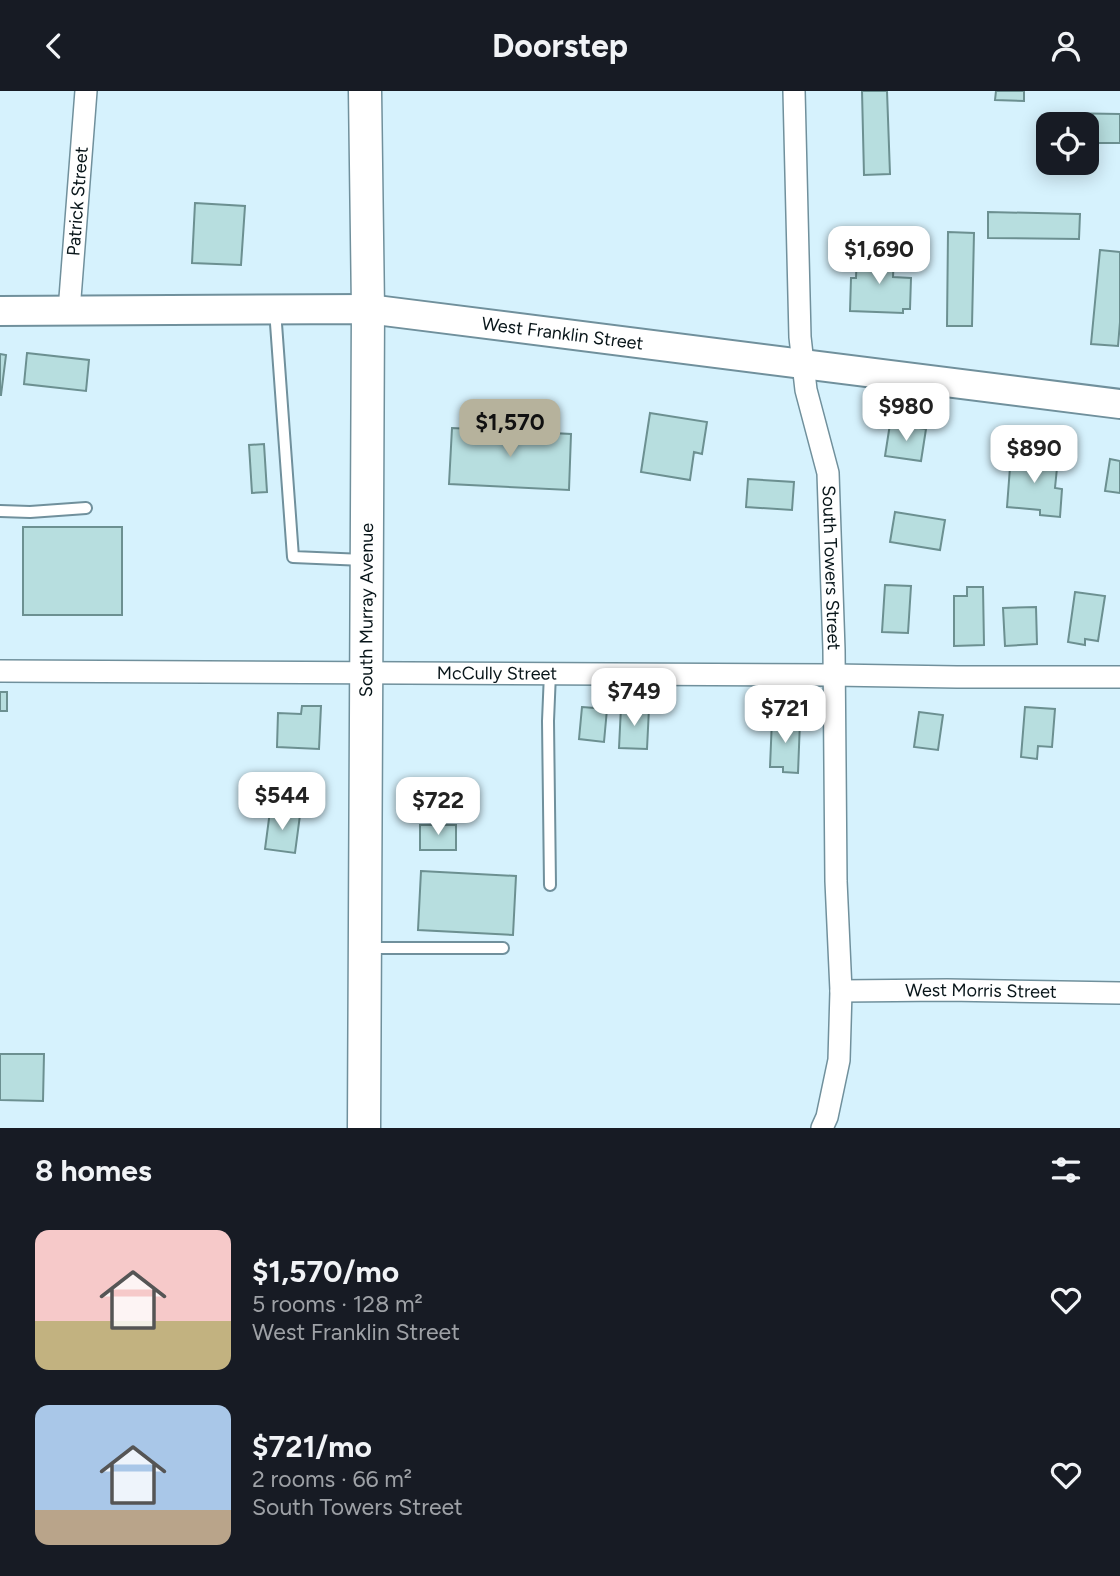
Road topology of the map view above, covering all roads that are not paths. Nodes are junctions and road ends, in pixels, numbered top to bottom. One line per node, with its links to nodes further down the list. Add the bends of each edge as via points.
1 (86, 91): 7 (street, Patrick Street)
2 (365, 91): 4 (main road, South Murray Avenue)
3 (794, 91): 8 (street, South Towers Street)
4 (368, 309): 5 (street, West Franklin Street); 8 (street, West Franklin Street); 12 (main road, South Murray Avenue)
5 (275, 310): 7 (street, West Franklin Street); 12 (lane, via 293,558)
6 (0, 311): 7 (street, West Franklin Street)
7 (69, 311)
8 (803, 365): 9 (street, West Franklin Street); 16 (street, South Towers Street, via 828,473)
9 (1120, 404)
10 (86, 508): 11 (lane)
11 (0, 511)
12 (367, 560): 14 (main road, South Murray Avenue)
13 (0, 671): 14 (street, McCully Street)
14 (366, 672): 15 (street, McCully Street); 20 (main road, South Murray Avenue)
15 (550, 673): 16 (street, McCully Street); 18 (lane)
16 (834, 675): 17 (street, McCully Street); 21 (street, South Towers Street)
17 (1120, 677)
18 (550, 885)
19 (503, 947): 20 (lane)
20 (365, 948): 23 (main road, South Murray Avenue)
21 (841, 991): 22 (street, West Morris Street); 24 (street, South Towers Street, via 839,1060)
22 (1120, 993)
23 (364, 1128)
24 (822, 1128)

